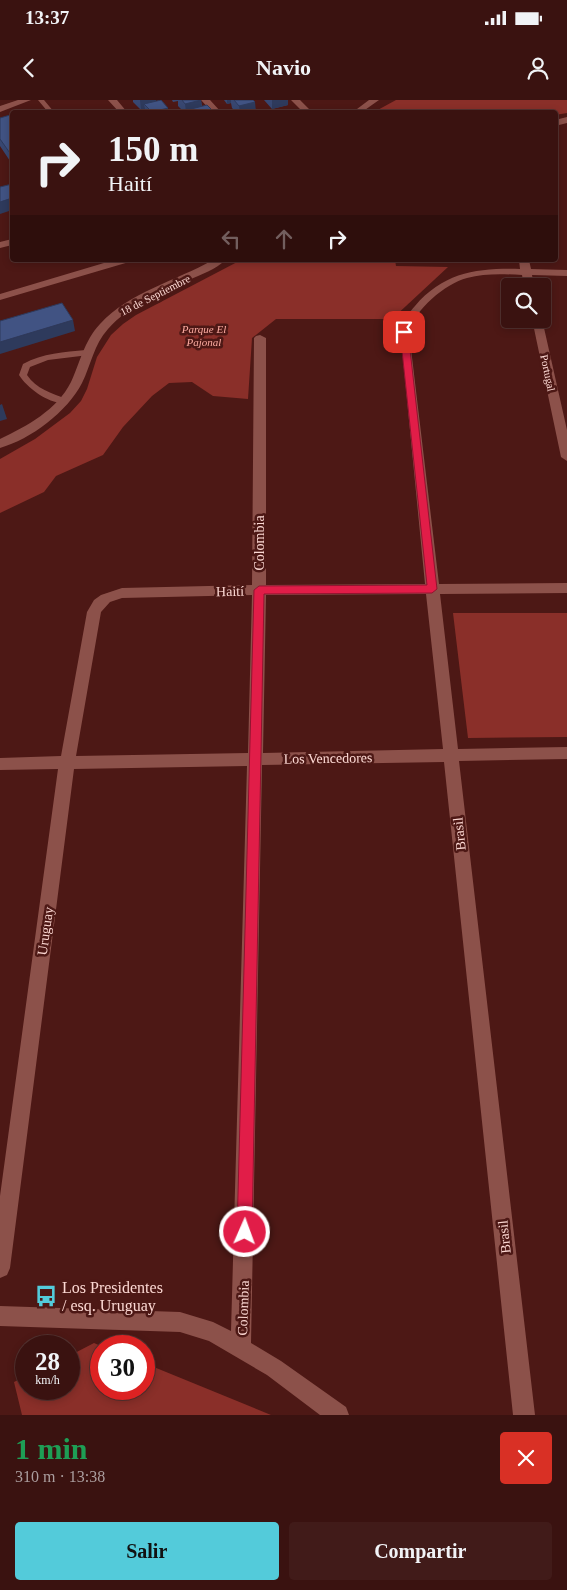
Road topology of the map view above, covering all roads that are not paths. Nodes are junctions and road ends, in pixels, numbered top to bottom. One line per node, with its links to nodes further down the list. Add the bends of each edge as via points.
1 (27, 100): 7 (street)
2 (41, 100): 8 (lane)
3 (112, 100): 9 (street)
4 (205, 100): 10 (street)
5 (295, 100): 11 (street)
6 (375, 100): 12 (street)
7 (0, 109)
8 (49, 110)
9 (121, 110)
10 (215, 110)
11 (306, 110)
12 (360, 110)
13 (117, 262): 19 (street)
14 (216, 262): 22 (street, 18 de Septiembre, via 120,312 101,328)
15 (524, 262): 16 (street)
16 (526, 272): 17 (street); 18 (street); 27 (street, Brasil, via 472,274 458,278 429,297 406,322 404,332)
17 (567, 273)
18 (527, 278)
19 (0, 297)
20 (538, 328): 25 (street, Portugal)
21 (260, 338): 28 (street, Colombia)
22 (86, 353): 23 (street, 18 de Septiembre, via 76,383); 23 (lane, via 37,359 26,366 23,375 27,382)
23 (64, 401): 24 (street, 18 de Septiembre, via 32,427)
24 (0, 444)
25 (567, 457)
26 (567, 588): 27 (street, Haití)
27 (432, 589): 28 (street, Haití); 31 (street, Brasil)
28 (259, 590): 29 (street, Haití, via 122,593); 32 (street, Colombia)
29 (103, 599): 33 (street, Uruguay, via 94,612)
30 (567, 753): 31 (street, Los Vencedores)
31 (451, 755): 32 (street, Los Vencedores); 39 (street, Brasil)
32 (256, 759): 33 (street, Los Vencedores); 37 (street, Colombia)
33 (67, 762): 34 (street, Los Vencedores); 35 (street, Uruguay)
34 (0, 764)
35 (0, 1268)
36 (0, 1316): 37 (street, via 180,1322 213,1332)
37 (241, 1348): 38 (street)
38 (338, 1415)
39 (524, 1415)

